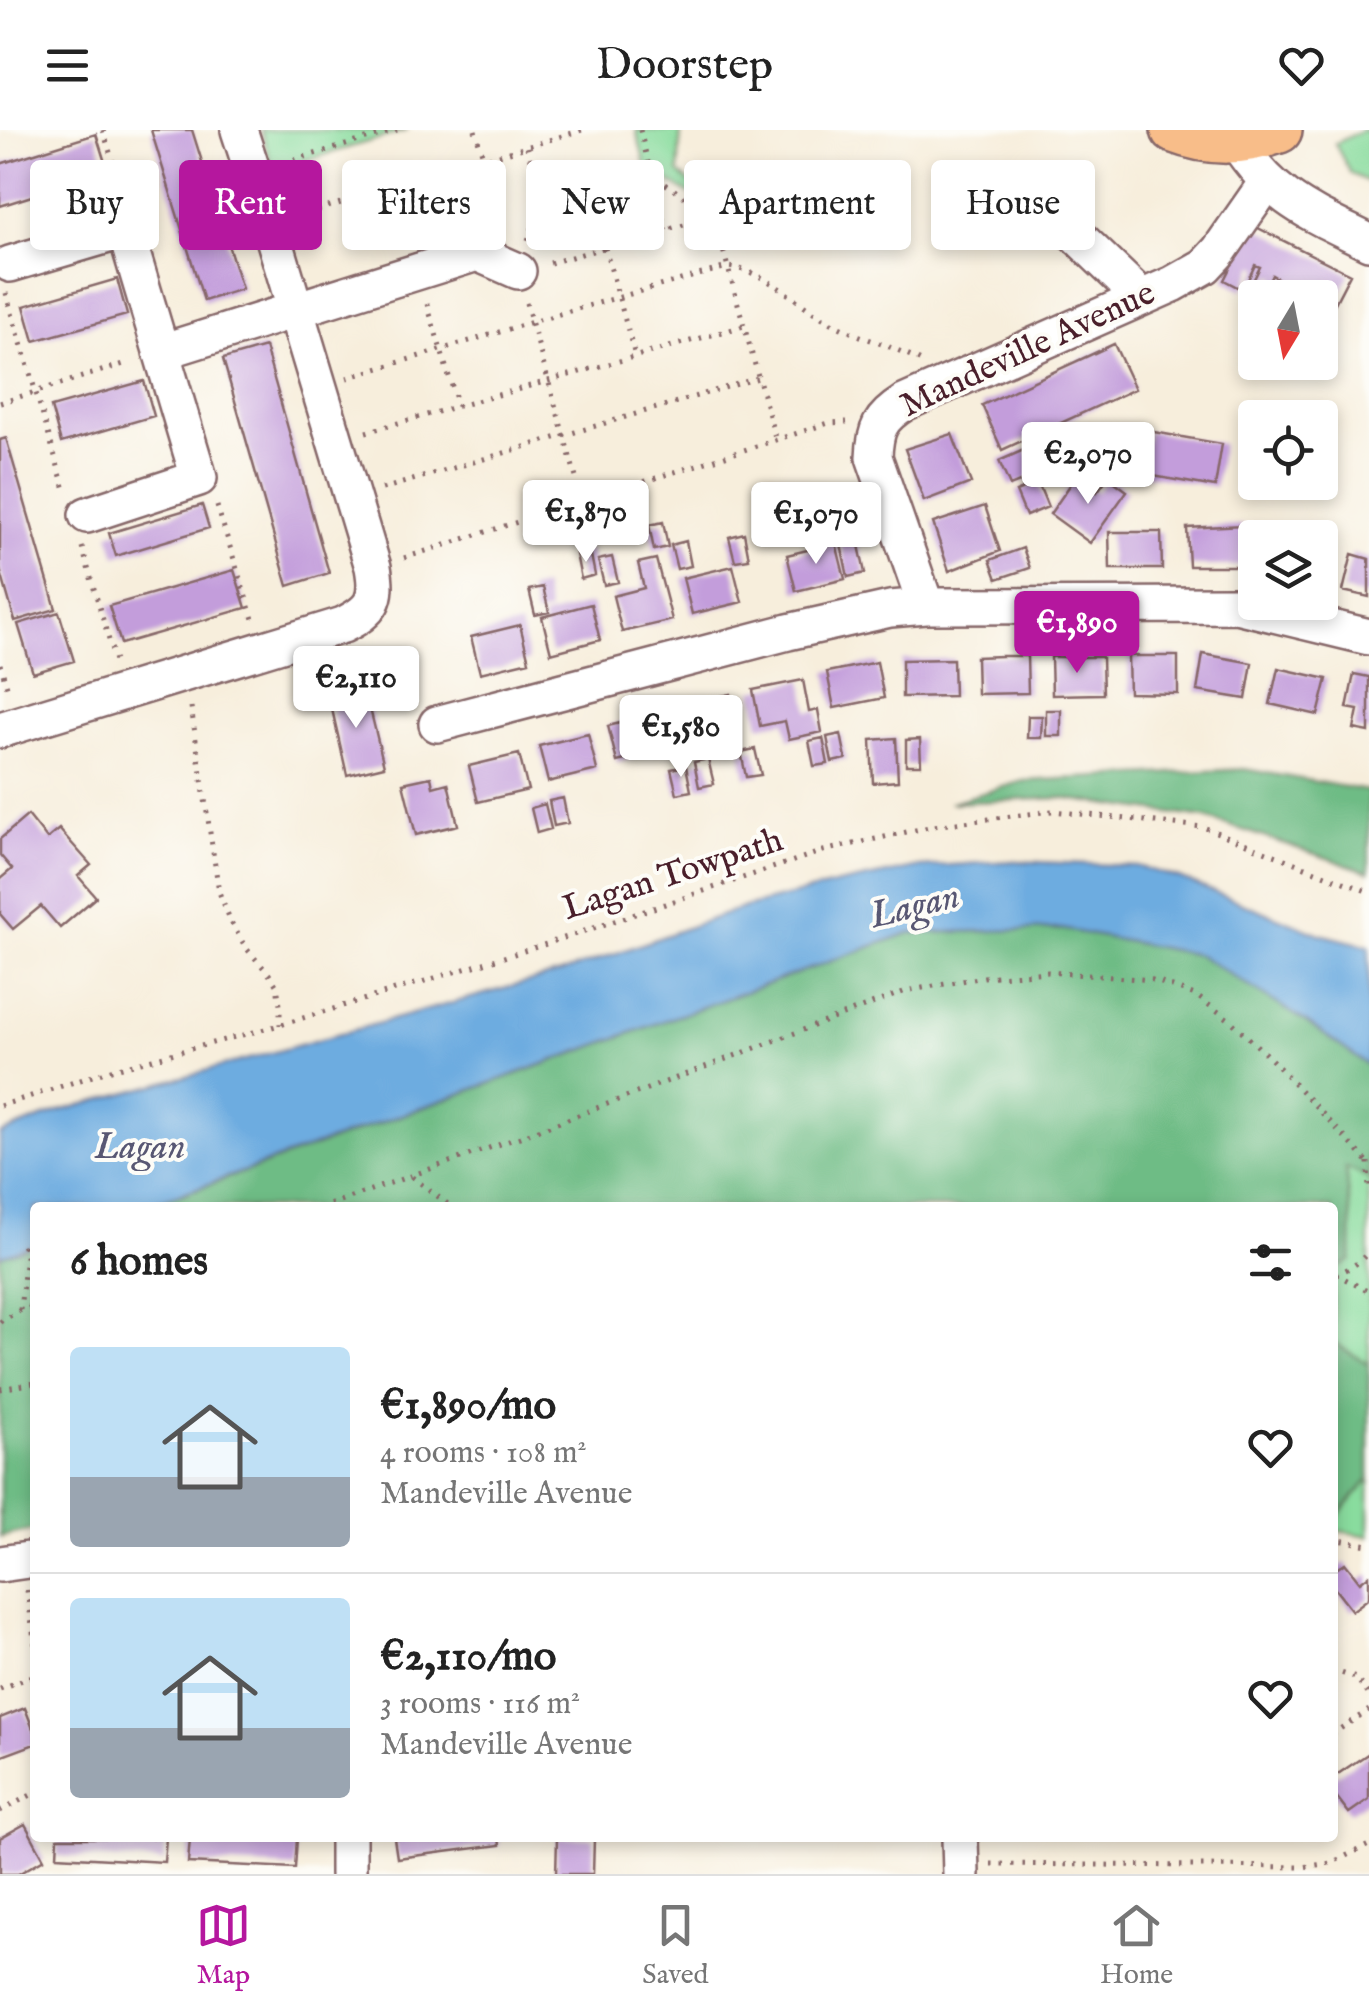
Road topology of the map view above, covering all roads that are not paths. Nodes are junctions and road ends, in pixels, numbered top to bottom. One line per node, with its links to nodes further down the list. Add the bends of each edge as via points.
1 (239, 130): 10 (street)
2 (1174, 130): 3 (main road, via 1208,140)
3 (1257, 136): 4 (street)
4 (1266, 182): 5 (street, via 1293,204); 9 (street, Mandeville Avenue, via 1204,266)
5 (1369, 242)
6 (1092, 250): 9 (street)
7 (518, 272): 10 (street, via 477,253)
8 (8, 278): 11 (street, via 125,230)
9 (1141, 298): 13 (street, Mandeville Avenue, via 888,412 874,457)
10 (295, 311): 11 (street); 16 (street, via 373,568 373,602 343,625)
11 (161, 352): 12 (street, via 199,478)
12 (87, 515)
13 (926, 606): 14 (street, via 1236,605); 15 (street, via 788,632)
14 (1369, 637)
15 (437, 724)
16 (0, 730)
17 (348, 1842): 18 (street)
18 (348, 1874)

